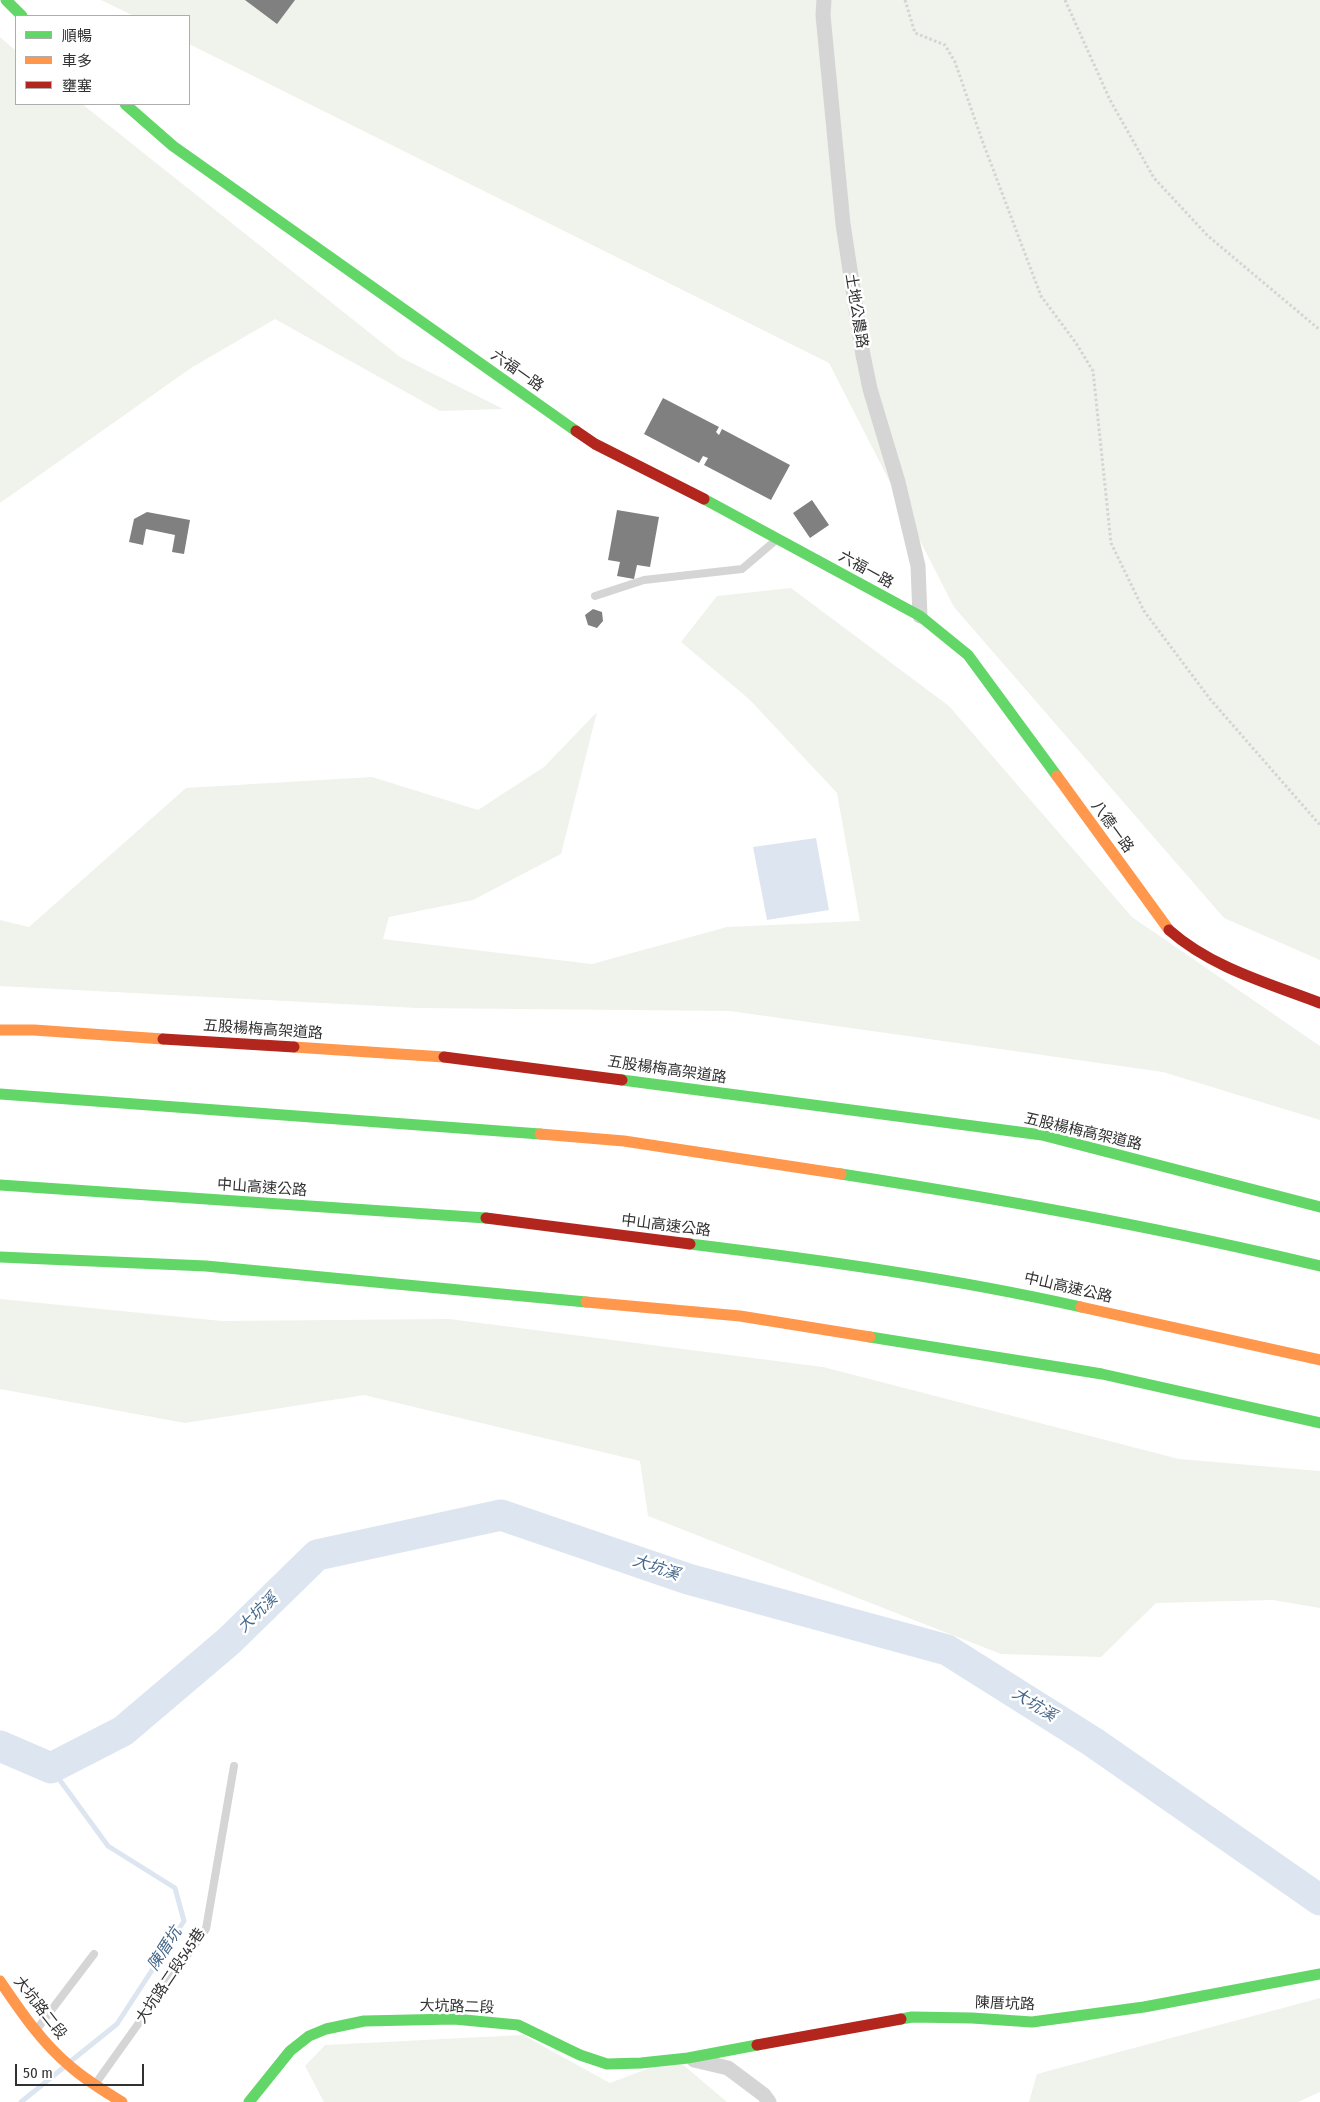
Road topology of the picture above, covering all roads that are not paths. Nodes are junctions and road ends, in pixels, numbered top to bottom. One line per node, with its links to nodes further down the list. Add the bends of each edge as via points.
1 (6, 0): 3 (main road)
2 (824, 0): 7 (street, 土地公農路, via 843,224 863,355 918,566)
3 (21, 15)
4 (126, 105): 5 (main road, 六福一路, via 173,146 595,444)
5 (778, 539): 6 (lane, via 742,569 644,580); 7 (main road, 六福一路)
6 (595, 596)
7 (920, 616): 8 (main road, 八德一路, via 968,655 1170,931 1222,966)
8 (1320, 1003)
9 (0, 1030): 12 (main road, 五股楊梅高架道路, via 467,1059 1033,1134)
10 (0, 1094): 14 (main road, via 624,1141 919,1186 1224,1243)
11 (0, 1185): 15 (main road, 中山高速公路, via 494,1219 811,1259 1003,1289)
12 (1320, 1207)
13 (0, 1257): 16 (main road, via 206,1266 740,1316 1102,1374)
14 (1320, 1266)
15 (1320, 1360)
16 (1320, 1424)
17 (234, 1766): 23 (lane, 大坑路二段545巷, via 206,1929)
18 (94, 1954): 21 (lane)
19 (1320, 1974): 22 (main road, 陳厝坑路, via 1144,2007 1032,2022 912,2017)
20 (0, 1981): 21 (main road, 大坑路二段)
21 (35, 2031): 23 (main road, 大坑路二段, via 82,2077)
22 (688, 2058): 25 (main road, 大坑路二段, via 607,2064 580,2055 518,2025 454,2019 364,2021 309,2036 290,2051); 26 (street, via 728,2068)
23 (95, 2085): 24 (main road)
24 (122, 2102)
25 (249, 2102)
26 (770, 2102)

